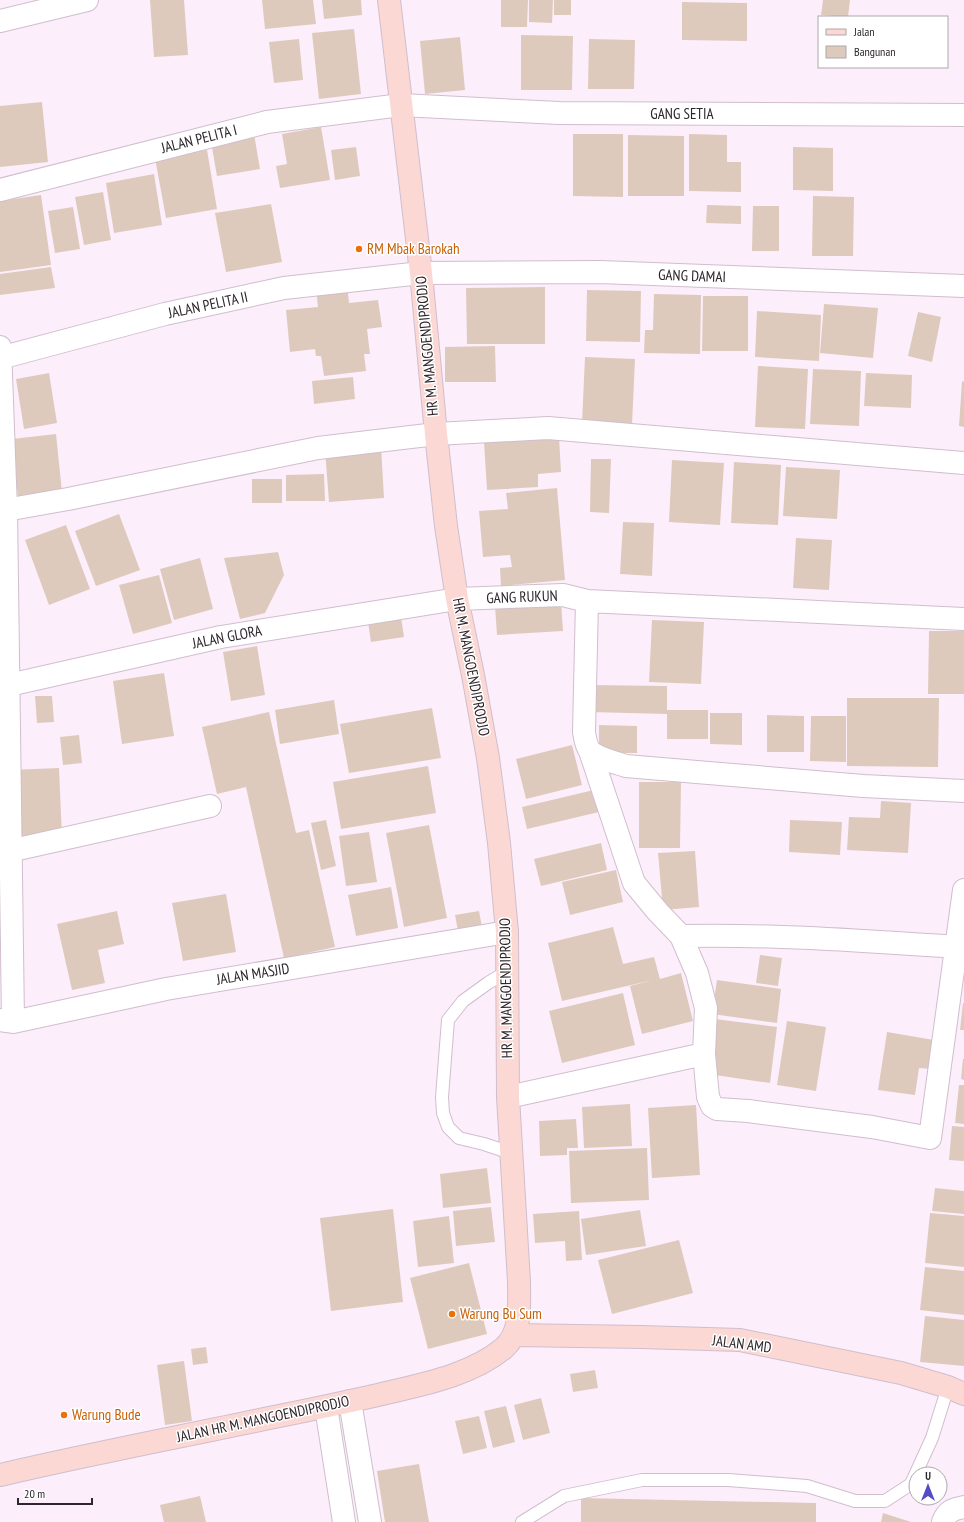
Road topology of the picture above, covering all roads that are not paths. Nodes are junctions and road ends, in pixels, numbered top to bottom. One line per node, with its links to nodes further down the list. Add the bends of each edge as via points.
1 (87, 0): 3 (street)
2 (389, 0): 4 (main road, HR M. MANGOENDIPRODJO)
3 (0, 21)
4 (401, 105): 5 (street, GANG SETIA, via 559,113); 6 (street, JALAN PELITA I, via 267,122); 7 (main road, HR M. MANGOENDIPRODJO)
5 (964, 115)
6 (0, 190)
7 (421, 273): 8 (street, GANG DAMAI, via 600,272); 9 (street, JALAN PELITA II, via 284,288); 10 (main road, HR M. MANGOENDIPRODJO)
8 (964, 286)
9 (0, 354): 12 (street)
10 (436, 434): 11 (street, via 548,428); 12 (street, via 318,448); 13 (main road, HR M. MANGOENDIPRODJO)
11 (964, 463)
12 (3, 511): 16 (street)
13 (457, 599): 14 (street, GANG RUKUN, via 563,595); 16 (street, JALAN GLORA, via 222,637); 22 (main road, HR M. MANGOENDIPRODJO, via 494,796)
14 (587, 601): 15 (street, GANG RUKUN); 17 (street, via 584,732)
15 (964, 619)
16 (4, 686): 20 (street)
17 (590, 751): 18 (street, via 626,766 863,786); 23 (street, via 634,883)
18 (964, 791)
19 (210, 806): 20 (street)
20 (6, 852): 26 (street)
21 (964, 890): 24 (street)
22 (507, 932): 25 (main road, HR M. MANGOENDIPRODJO); 26 (street, JALAN MASJID, via 166,989)
23 (681, 936): 24 (street, via 810,938); 27 (street, via 697,973 706,1008)
24 (956, 947): 27 (street, via 930,1138 872,1127 717,1108 712,1106 708,1097)
25 (508, 971): 28 (main road, HR M. MANGOENDIPRODJO); 29 (lane, via 463,1001 448,1020 442,1097 448,1127 459,1138)
26 (6, 1021)
27 (704, 1054): 28 (street)
28 (508, 1097): 29 (main road, HR M. MANGOENDIPRODJO)
29 (511, 1153): 30 (main road, HR M. MANGOENDIPRODJO, via 519,1305)
30 (514, 1335): 31 (main road, JALAN AMD, via 740,1340 902,1373); 32 (main road, JALAN HR M. MANGOENDIPRODJO, via 505,1347 492,1356 460,1372 400,1390)
31 (956, 1391): 37 (lane, via 911,1484 885,1501 855,1501 807,1486 728,1480 642,1480 564,1496)
32 (350, 1401): 33 (main road, JALAN HR M. MANGOENDIPRODJO); 36 (street)
33 (326, 1407): 34 (main road, JALAN HR M. MANGOENDIPRODJO); 35 (street)
34 (0, 1475)
35 (344, 1522)
36 (370, 1522)
37 (522, 1522)

